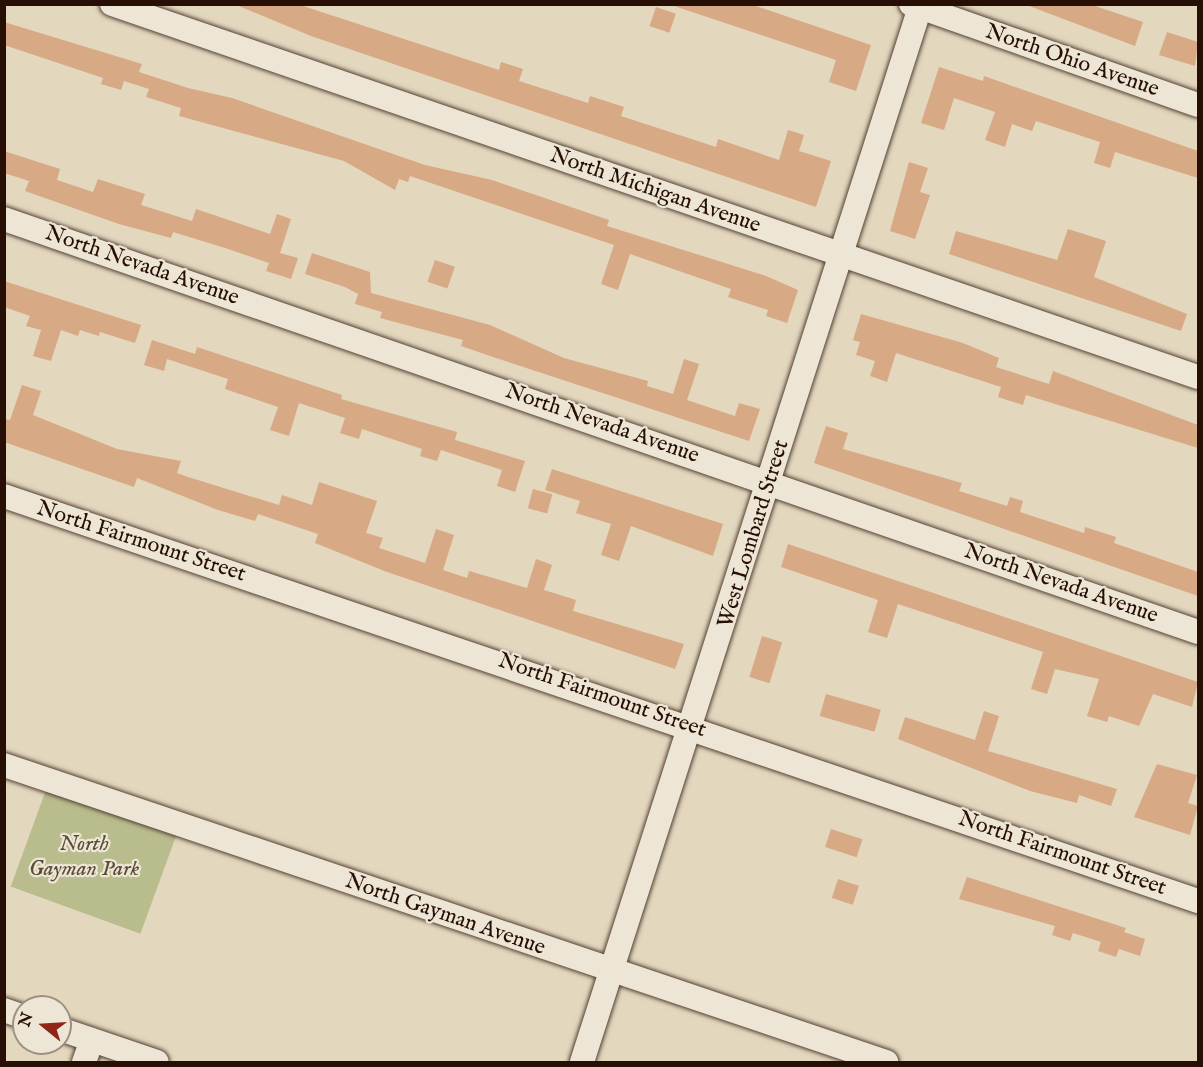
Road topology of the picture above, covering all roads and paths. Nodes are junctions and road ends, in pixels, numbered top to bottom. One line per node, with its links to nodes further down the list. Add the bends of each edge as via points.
1 (112, 4): 5 (street, North Michigan Avenue)
2 (917, 6): 3 (street, North Ohio Avenue); 5 (street, West Lombard Street)
3 (1198, 105)
4 (4, 219): 7 (street, North Nevada Avenue)
5 (842, 255): 6 (street, North Michigan Avenue); 7 (street, West Lombard Street)
6 (1198, 377)
7 (771, 482): 9 (street, North Nevada Avenue); 10 (street, West Lombard Street)
8 (4, 496): 10 (street, North Fairmount Street)
9 (1198, 632)
10 (692, 726): 12 (street, North Fairmount Street); 13 (street, West Lombard Street)
11 (4, 765): 13 (street, North Gayman Avenue)
12 (1198, 901)
13 (612, 972): 17 (street, West Lombard Street); 18 (street, North Gayman Avenue)
14 (72, 1038): 15 (street)
15 (88, 1051): 16 (street)
16 (157, 1062)
17 (582, 1062)
18 (886, 1062)

